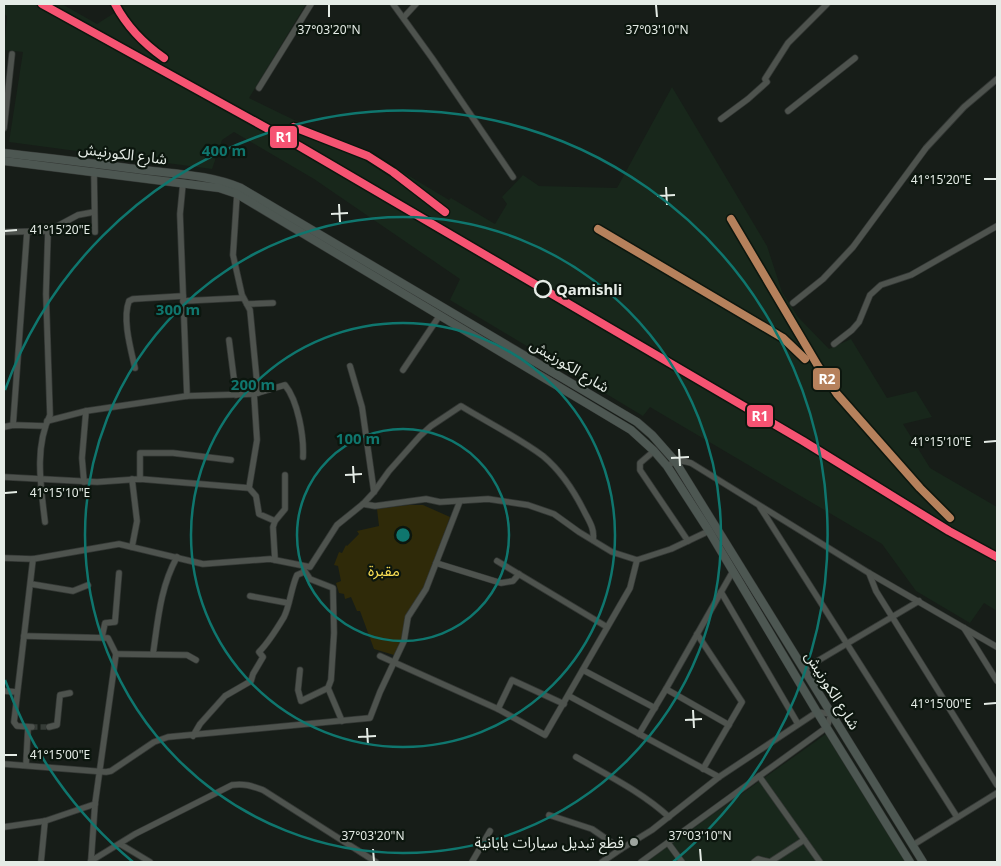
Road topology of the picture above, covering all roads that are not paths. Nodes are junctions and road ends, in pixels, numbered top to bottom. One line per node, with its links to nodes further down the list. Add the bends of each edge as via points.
1 (311, 4): 9 (street)
2 (393, 4): 5 (street)
3 (416, 4): 5 (street)
4 (827, 4): 11 (street, via 788,43 765,79 767,82)
5 (404, 17): 17 (street)
6 (12, 54): 12 (street)
7 (855, 58): 10 (street)
8 (997, 79): 31 (street, via 926,148 853,247 823,279)
9 (259, 88)
10 (788, 111)
11 (721, 120)
12 (4, 128)
13 (4, 152): 15 (street, شارع الكورنيش)
14 (4, 161): 16 (street, شارع الكورنيش)
15 (148, 170): 18 (street); 49 (street, شارع الكورنيش, via 220,180 242,188 638,422)
16 (94, 171): 18 (street, شارع الكورنيش); 21 (street)
17 (513, 177)
18 (147, 179): 19 (street, شارع الكورنيش)
19 (183, 183): 20 (street, شارع الكورنيش); 28 (street, via 180,214)
20 (237, 194): 29 (street, via 233,255); 33 (street, شارع الكورنيش)
21 (94, 212): 23 (street, via 78,214); 26 (street)
22 (996, 229): 35 (street, via 911,275 881,285 870,295 859,322)
23 (48, 231): 25 (street); 43 (street, via 46,294 50,415)
24 (4, 232): 25 (street); 27 (street)
25 (27, 232): 44 (street)
26 (95, 232)
27 (4, 236)
28 (183, 298): 29 (street); 37 (street, via 129,301 127,332); 41 (street)
29 (243, 298): 32 (street)
30 (273, 303): 32 (street)
31 (793, 303)
32 (247, 304): 39 (street)
33 (440, 315): 38 (street); 46 (street, شارع الكورنيش, via 631,430)
34 (229, 340): 40 (street)
35 (834, 344)
36 (350, 366): 58 (street, via 362,407)
37 (135, 368)
38 (403, 370)
39 (256, 394): 40 (street); 47 (street, via 284,385 289,391 304,438); 57 (street, via 258,440)
40 (236, 395): 41 (street)
41 (188, 396): 42 (street)
42 (86, 411): 43 (street); 56 (street, via 82,458)
43 (46, 424): 44 (street); 54 (street)
44 (13, 425): 45 (street)
45 (4, 427)
46 (654, 451): 50 (street, شارع الكورنيش); 66 (street, via 640,463 640,470)
47 (304, 457)
48 (231, 460): 53 (street, via 173,453 140,453)
49 (676, 461): 50 (street); 61 (street, via 690,463); 99 (street, شارع الكورنيش)
50 (667, 466): 64 (street, شارع الكورنيش)
51 (286, 475): 62 (street, via 284,509)
52 (4, 477): 54 (street)
53 (140, 478): 55 (street); 57 (street)
54 (40, 479): 56 (street); 63 (street)
55 (132, 479): 56 (street); 67 (street, via 137,521)
56 (84, 482)
57 (249, 488): 62 (street, via 256,496 259,514)
58 (374, 492): 60 (street); 65 (street, via 420,436 461,406 553,465 576,495 593,530)
59 (460, 502): 60 (street, via 426,499 375,506); 65 (street, via 488,499 528,505 554,514); 74 (street)
60 (363, 504): 75 (street, via 337,526 310,567)
61 (758, 505): 77 (street); 92 (street)
62 (275, 521): 71 (street)
63 (45, 522)
64 (709, 531): 66 (street); 76 (street, شارع الكورنيش)
65 (592, 540): 72 (street, via 617,554)
66 (688, 541): 72 (street)
67 (132, 547): 68 (street); 70 (street, via 119,544)
68 (177, 557): 71 (street, via 203,564); 95 (street, via 161,599)
69 (4, 558): 70 (street)
70 (33, 559): 80 (street)
71 (274, 560): 75 (street)
72 (637, 560): 87 (street, via 630,588)
73 (498, 561): 79 (street)
74 (436, 563): 79 (street, via 501,583 513,581); 98 (street, via 426,589 408,617 404,641)
75 (304, 569): 85 (street, via 297,575); 103 (street, via 310,579 333,588 334,633)
76 (733, 571): 82 (street); 112 (street, شارع الكورنيش)
77 (869, 573): 84 (street); 86 (street)
78 (119, 574): 91 (street, via 115,622 105,623)
79 (519, 574): 87 (street)
80 (31, 584): 81 (street, via 73,591); 90 (street)
81 (88, 585)
82 (721, 592): 89 (street); 115 (street)
83 (250, 596): 85 (street)
84 (919, 601): 86 (street); 88 (street)
85 (288, 603): 120 (street, via 284,616 259,652 263,657 251,681 225,696)
86 (892, 617): 92 (street); 128 (street)
87 (607, 627): 101 (street)
88 (963, 627): 93 (street); 102 (street)
89 (697, 634): 104 (street); 116 (street, via 742,702)
90 (24, 636): 91 (street); 106 (street)
91 (102, 638): 94 (street, via 108,638)
92 (847, 644): 99 (street); 133 (street)
93 (997, 647)
94 (116, 654): 95 (street); 125 (street)
95 (153, 654): 97 (street, via 187,654)
96 (380, 656): 98 (street)
97 (196, 660)
98 (395, 662): 111 (street); 114 (street, via 370,718)
99 (804, 669): 113 (street, شارع الكورنيش)
100 (300, 670): 103 (street, via 298,690 301,701)
101 (583, 670): 108 (street); 110 (street)
102 (997, 681)
103 (328, 688): 114 (street)
104 (666, 689): 110 (street); 116 (street)
105 (4, 691): 106 (street)
106 (17, 692): 123 (street, via 14,724 30,727)
107 (70, 693): 117 (street, via 60,695 57,725)
108 (569, 696): 109 (street); 119 (street)
109 (564, 704): 111 (street, via 512,680); 111 (street, via 546,735)
110 (655, 708): 119 (street)
111 (498, 709)
112 (817, 712): 113 (street); 115 (street); 118 (street, شارع الكورنيش)
113 (831, 714): 118 (street); 140 (street, شارع الكورنيش)
114 (342, 722): 120 (street)
115 (798, 724): 127 (street)
116 (728, 725): 124 (street)
117 (49, 727)
118 (827, 727): 126 (street); 153 (street, شارع الكورنيش)
119 (639, 734): 124 (street)
120 (193, 736): 125 (street, via 160,739 111,771)
121 (576, 757): 132 (street, via 660,808)
122 (4, 764): 123 (street)
123 (26, 765): 125 (street)
124 (703, 769): 127 (street)
125 (100, 771): 130 (street)
126 (759, 776): 137 (street); 138 (street)
127 (719, 777): 132 (street)
128 (997, 785)
129 (997, 793): 133 (street)
130 (94, 804): 134 (street); 143 (street)
131 (548, 815): 141 (street, via 592,829)
132 (669, 817): 141 (street)
133 (957, 818): 140 (street)
134 (45, 820): 135 (street); 142 (street)
135 (4, 827)
136 (490, 831): 146 (street)
137 (804, 840): 151 (street); 152 (street)
138 (668, 843): 148 (street); 149 (street)
139 (120, 844): 143 (street); 144 (street); 145 (street, via 232,784 247,784 263,790)
140 (912, 845): 154 (street, شارع الكورنيش)
141 (621, 849): 147 (street)
142 (41, 862)
143 (91, 862)
144 (150, 862)
145 (376, 862)
146 (472, 862)
147 (602, 862)
148 (641, 862)
149 (682, 862)
150 (754, 862): 151 (street, via 758,859)
151 (770, 862)
152 (820, 862)
153 (910, 862)
154 (924, 862)

